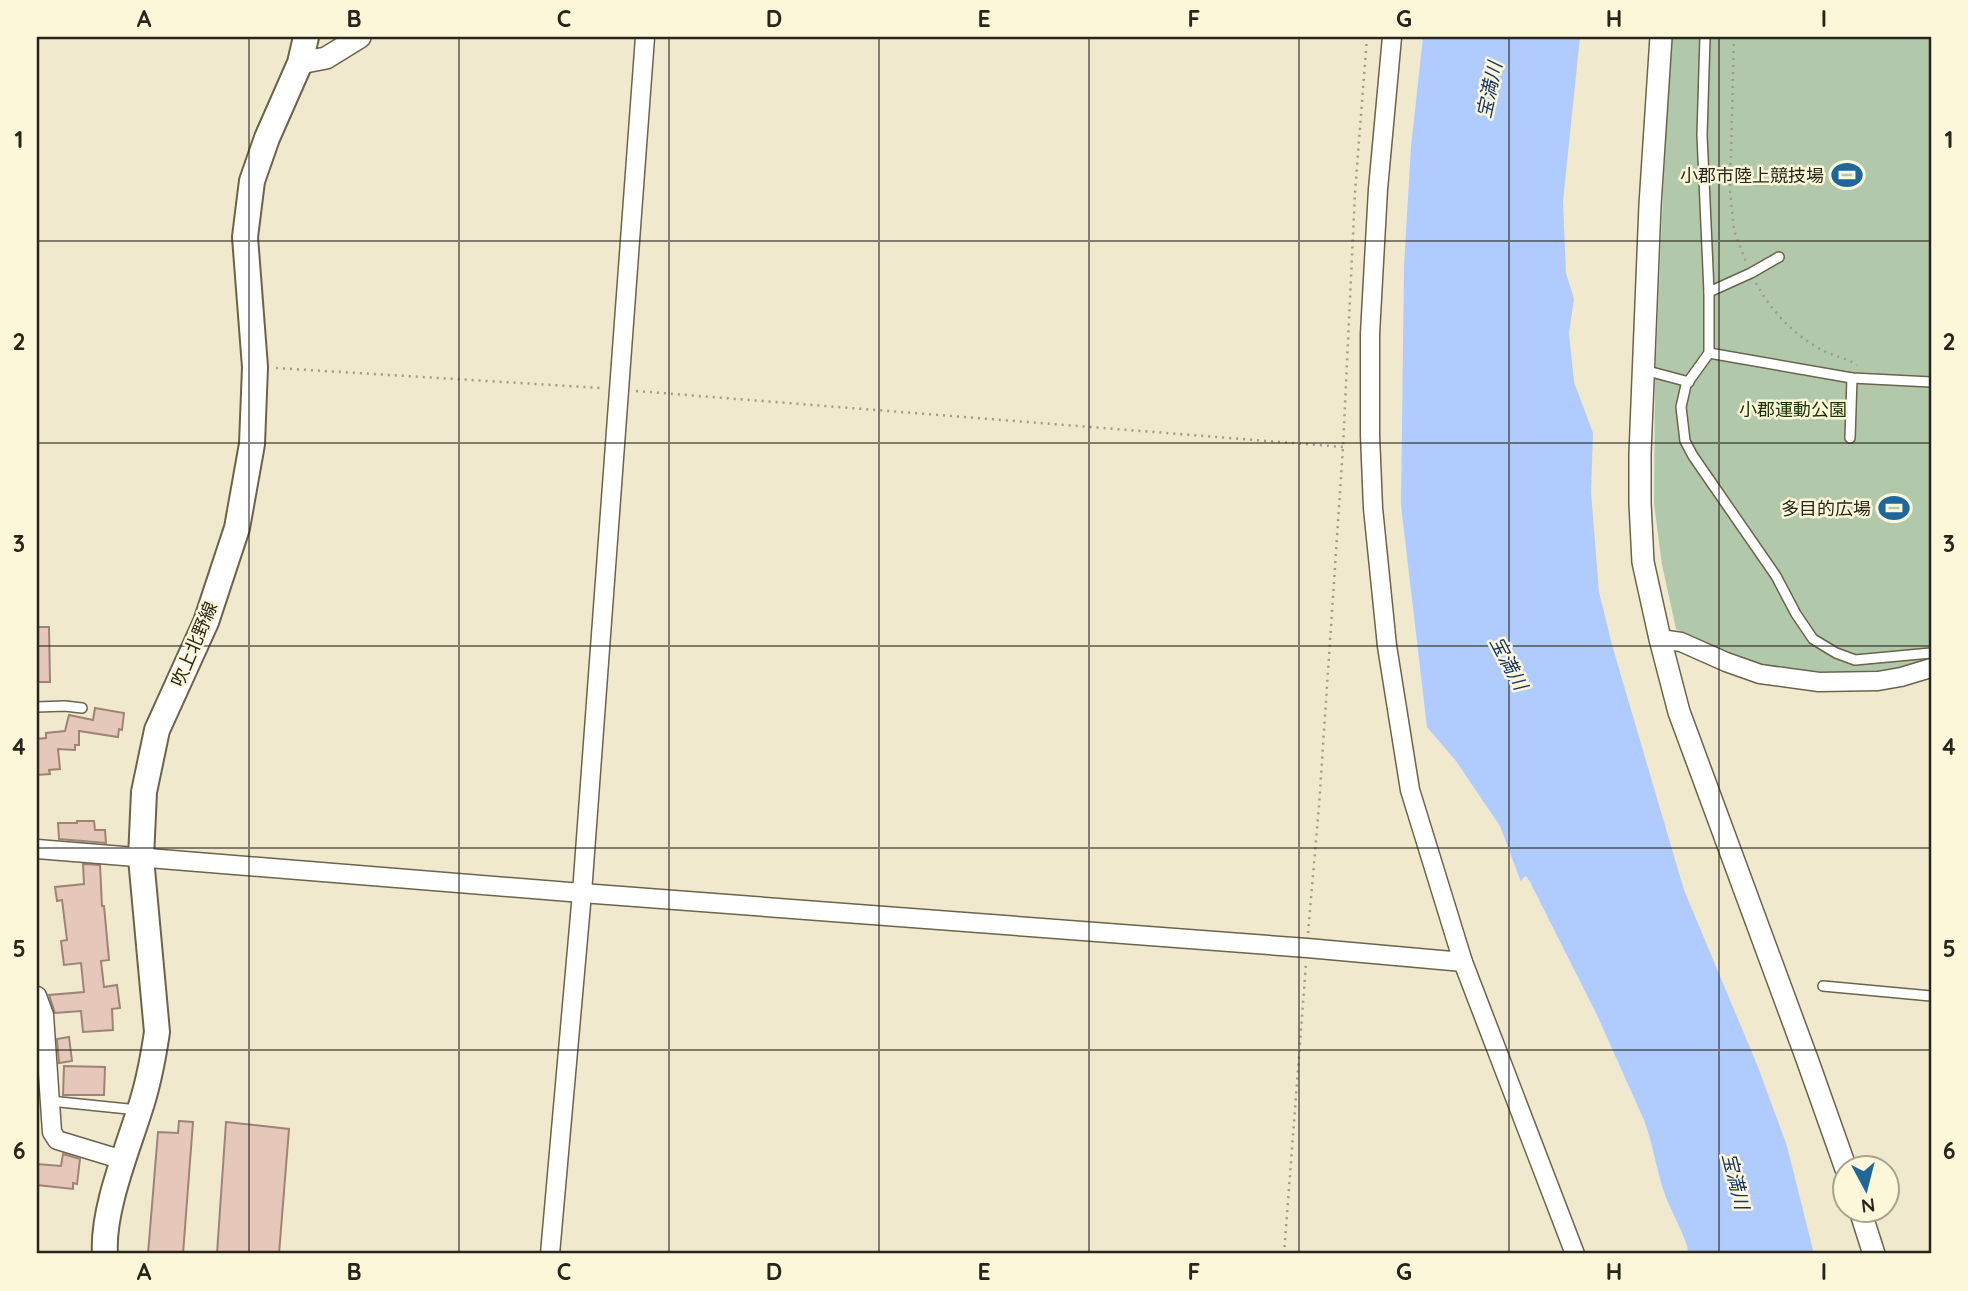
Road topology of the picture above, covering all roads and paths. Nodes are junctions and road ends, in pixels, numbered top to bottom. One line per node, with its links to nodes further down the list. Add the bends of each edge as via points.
1 (306, 37): 9 (main road, 吹上北野線)
2 (360, 37): 9 (street, via 327,58)
3 (645, 37): 19 (street)
4 (1367, 37): 21 (path)
5 (1392, 37): 31 (street, via 1370,334 1373,508 1387,646 1410,790)
6 (1661, 37): 15 (street)
7 (1705, 37): 12 (lane, via 1702,135)
8 (1734, 37): 11 (path, via 1730,190 1734,230)
9 (300, 63): 14 (main road, 吹上北野線, via 252,181 245,237)
10 (1779, 257): 11 (lane)
11 (1751, 273): 12 (lane); 16 (path, via 1787,324 1822,350 1857,364)
12 (1709, 292): 13 (lane)
13 (1709, 353): 16 (lane); 17 (lane)
14 (255, 367): 19 (path); 28 (main road, 吹上北野線, via 252,444 237,528 206,622 157,730 144,792)
15 (1644, 370): 17 (lane); 22 (street, via 1643,562)
16 (1855, 379): 18 (lane); 20 (lane)
17 (1689, 382): 23 (lane, via 1681,407 1685,441 1814,639 1855,660)
18 (1931, 382)
19 (619, 389): 21 (path); 29 (street)
20 (1850, 438)
21 (1343, 447): 30 (path)
22 (1660, 639): 24 (street, via 1681,642 1760,674 1819,682 1878,681); 37 (street, via 1679,712)
23 (1931, 653)
24 (1931, 668)
25 (37, 707): 26 (lane)
26 (82, 708)
27 (37, 849): 28 (street)
28 (141, 858): 29 (street); 36 (main road, 吹上北野線, via 157,1032)
29 (582, 893): 30 (street); 41 (street)
30 (1307, 948): 31 (street); 42 (path)
31 (1463, 962): 43 (street)
32 (1823, 986): 34 (lane)
33 (37, 996): 35 (street, via 44,1015)
34 (1931, 996)
35 (50, 1101): 36 (lane); 38 (street, via 52,1132 57,1140)
36 (140, 1110): 38 (main road, 吹上北野線)
37 (1841, 1154)
38 (123, 1160): 40 (main road, 吹上北野線, via 105,1228)
39 (1864, 1224): 44 (street)
40 (105, 1254)
41 (551, 1254)
42 (1284, 1254)
43 (1575, 1254)
44 (1874, 1254)

